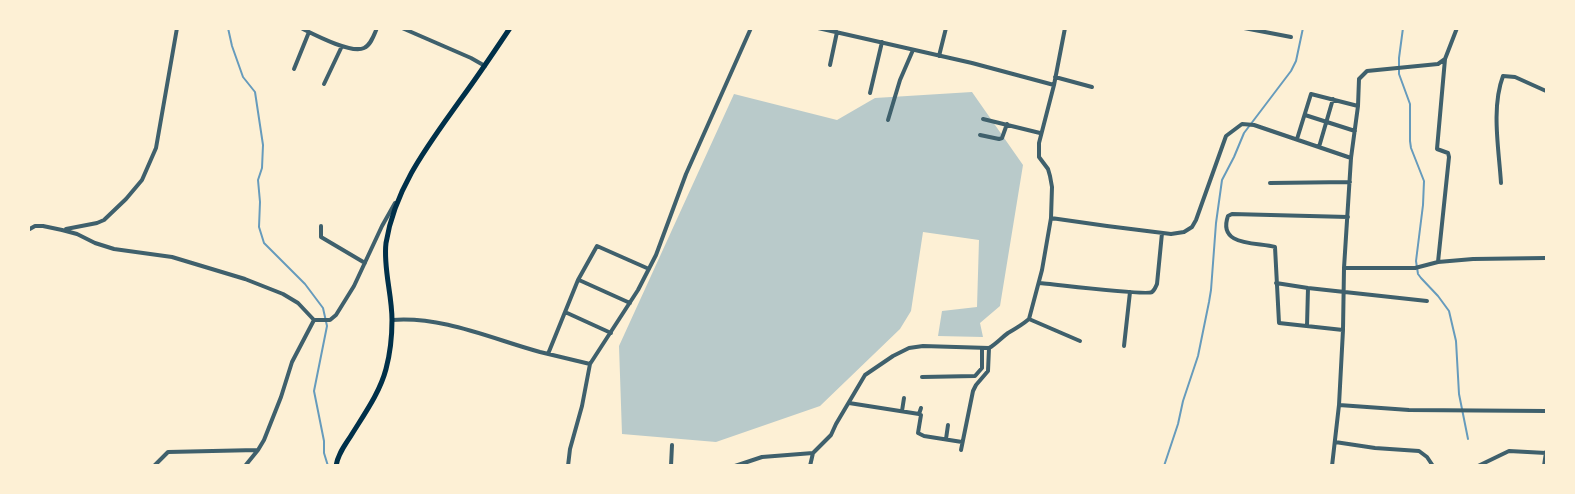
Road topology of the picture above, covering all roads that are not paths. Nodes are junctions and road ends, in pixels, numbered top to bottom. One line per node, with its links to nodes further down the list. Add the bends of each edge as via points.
1 (177, 28): 50 (street, via 156,148 142,180 104,220)
2 (302, 28): 12 (street)
3 (376, 28): 16 (street, via 366,47)
4 (402, 28): 21 (street)
5 (510, 28): 21 (main road)
6 (751, 28): 56 (street)
7 (818, 28): 13 (street)
8 (946, 28): 18 (street)
9 (1065, 28): 23 (street)
10 (1244, 28): 14 (street)
11 (1457, 28): 19 (street)
12 (309, 32): 16 (street); 22 (street)
13 (837, 32): 15 (street); 20 (street)
14 (1291, 37)
15 (882, 42): 17 (street); 28 (street)
16 (342, 46): 24 (street)
17 (913, 50): 18 (street); 33 (street)
18 (939, 56): 25 (street)
19 (1445, 58): 30 (street, via 1438,64 1367,71 1359,79); 53 (street, via 1437,149 1449,157)
20 (830, 65)
21 (485, 66): 45 (main road, via 424,151)
22 (294, 69)
23 (1055, 78): 25 (street); 26 (street)
24 (324, 84)
25 (1054, 85): 37 (street)
26 (1092, 87)
27 (1546, 91): 44 (street, via 1515,77 1503,76 1496,113)
28 (870, 93)
29 (1333, 99): 30 (street); 31 (street, via 1311,94); 34 (street)
30 (1358, 106): 36 (street)
31 (1305, 115): 34 (street); 39 (street)
32 (983, 119): 35 (street)
33 (888, 120)
34 (1326, 122): 36 (street); 40 (street)
35 (1007, 124): 37 (street); 38 (street, via 1002,138)
36 (1355, 131): 41 (street)
37 (1040, 133): 47 (street, via 1038,150 1052,187)
38 (980, 135)
39 (1297, 139): 40 (street); 51 (street, via 1242,124 1226,136 1192,227 1184,232)
40 (1319, 147): 41 (street)
41 (1351, 158): 42 (street)
42 (1350, 182): 43 (street); 46 (street)
43 (1270, 183)
44 (1501, 183)
45 (397, 201): 54 (street); 68 (main road, via 386,246)
46 (1348, 216): 55 (street); 59 (street, via 1228,216 1226,227 1232,238 1275,247)
47 (1051, 218): 51 (street); 58 (street)
48 (321, 226): 54 (street, via 321,237)
49 (28, 230): 50 (street, via 43,226)
50 (62, 230): 67 (street, via 95,243 172,257 266,287 298,303)
51 (1162, 233): 61 (street, via 1156,287 1150,293)
52 (1546, 258): 53 (street)
53 (1438, 262): 55 (street, via 1417,267)
54 (365, 263): 67 (street, via 336,315)
55 (1344, 268): 62 (street)
56 (649, 269): 57 (street, via 597,246); 64 (street)
57 (578, 280): 64 (street); 65 (street)
58 (1039, 283): 61 (street); 66 (street)
59 (1276, 283): 60 (street); 69 (street, via 1279,323)
60 (1308, 288): 62 (street); 69 (street)
61 (1130, 292): 73 (street)
62 (1343, 292): 63 (street); 70 (street)
63 (1427, 302)
64 (630, 303): 71 (street)
65 (565, 312): 71 (street); 76 (street)
66 (1029, 319): 72 (street); 75 (street)
67 (314, 320): 91 (street, via 292,362)
68 (392, 320): 76 (street, via 409,318 474,331); 97 (main road, via 382,382)
69 (1307, 326): 70 (street)
70 (1343, 330): 81 (street)
71 (611, 333): 77 (street)
72 (1080, 340)
73 (1124, 346)
74 (982, 348): 75 (street); 78 (street, via 982,368 975,376); 80 (street, via 909,348 865,375)
75 (988, 348): 88 (street, via 988,371 973,391)
76 (548, 354): 77 (street)
77 (590, 364): 98 (street)
78 (922, 377)
79 (904, 398): 83 (street)
80 (849, 404): 83 (street); 94 (street, via 831,435)
81 (1339, 405): 84 (street); 89 (street)
82 (921, 408): 85 (street)
83 (902, 411): 85 (street)
84 (1546, 411)
85 (919, 414): 87 (street, via 918,433)
86 (948, 425): 87 (street)
87 (946, 439): 88 (street)
88 (962, 441): 92 (street)
89 (1335, 442): 102 (street); 103 (street, via 1419,451)
90 (672, 445): 99 (street)
91 (258, 450): 95 (street, via 168,452); 96 (street)
92 (961, 450)
93 (1546, 452): 104 (street, via 1509,451); 105 (street)
94 (813, 453): 100 (street, via 762,457); 101 (street)
95 (154, 465)
96 (245, 465)
97 (336, 465)
98 (568, 465)
99 (670, 465)
100 (735, 465)
101 (810, 465)
102 (1332, 465)
103 (1433, 465)
104 (1478, 465)
105 (1544, 465)

